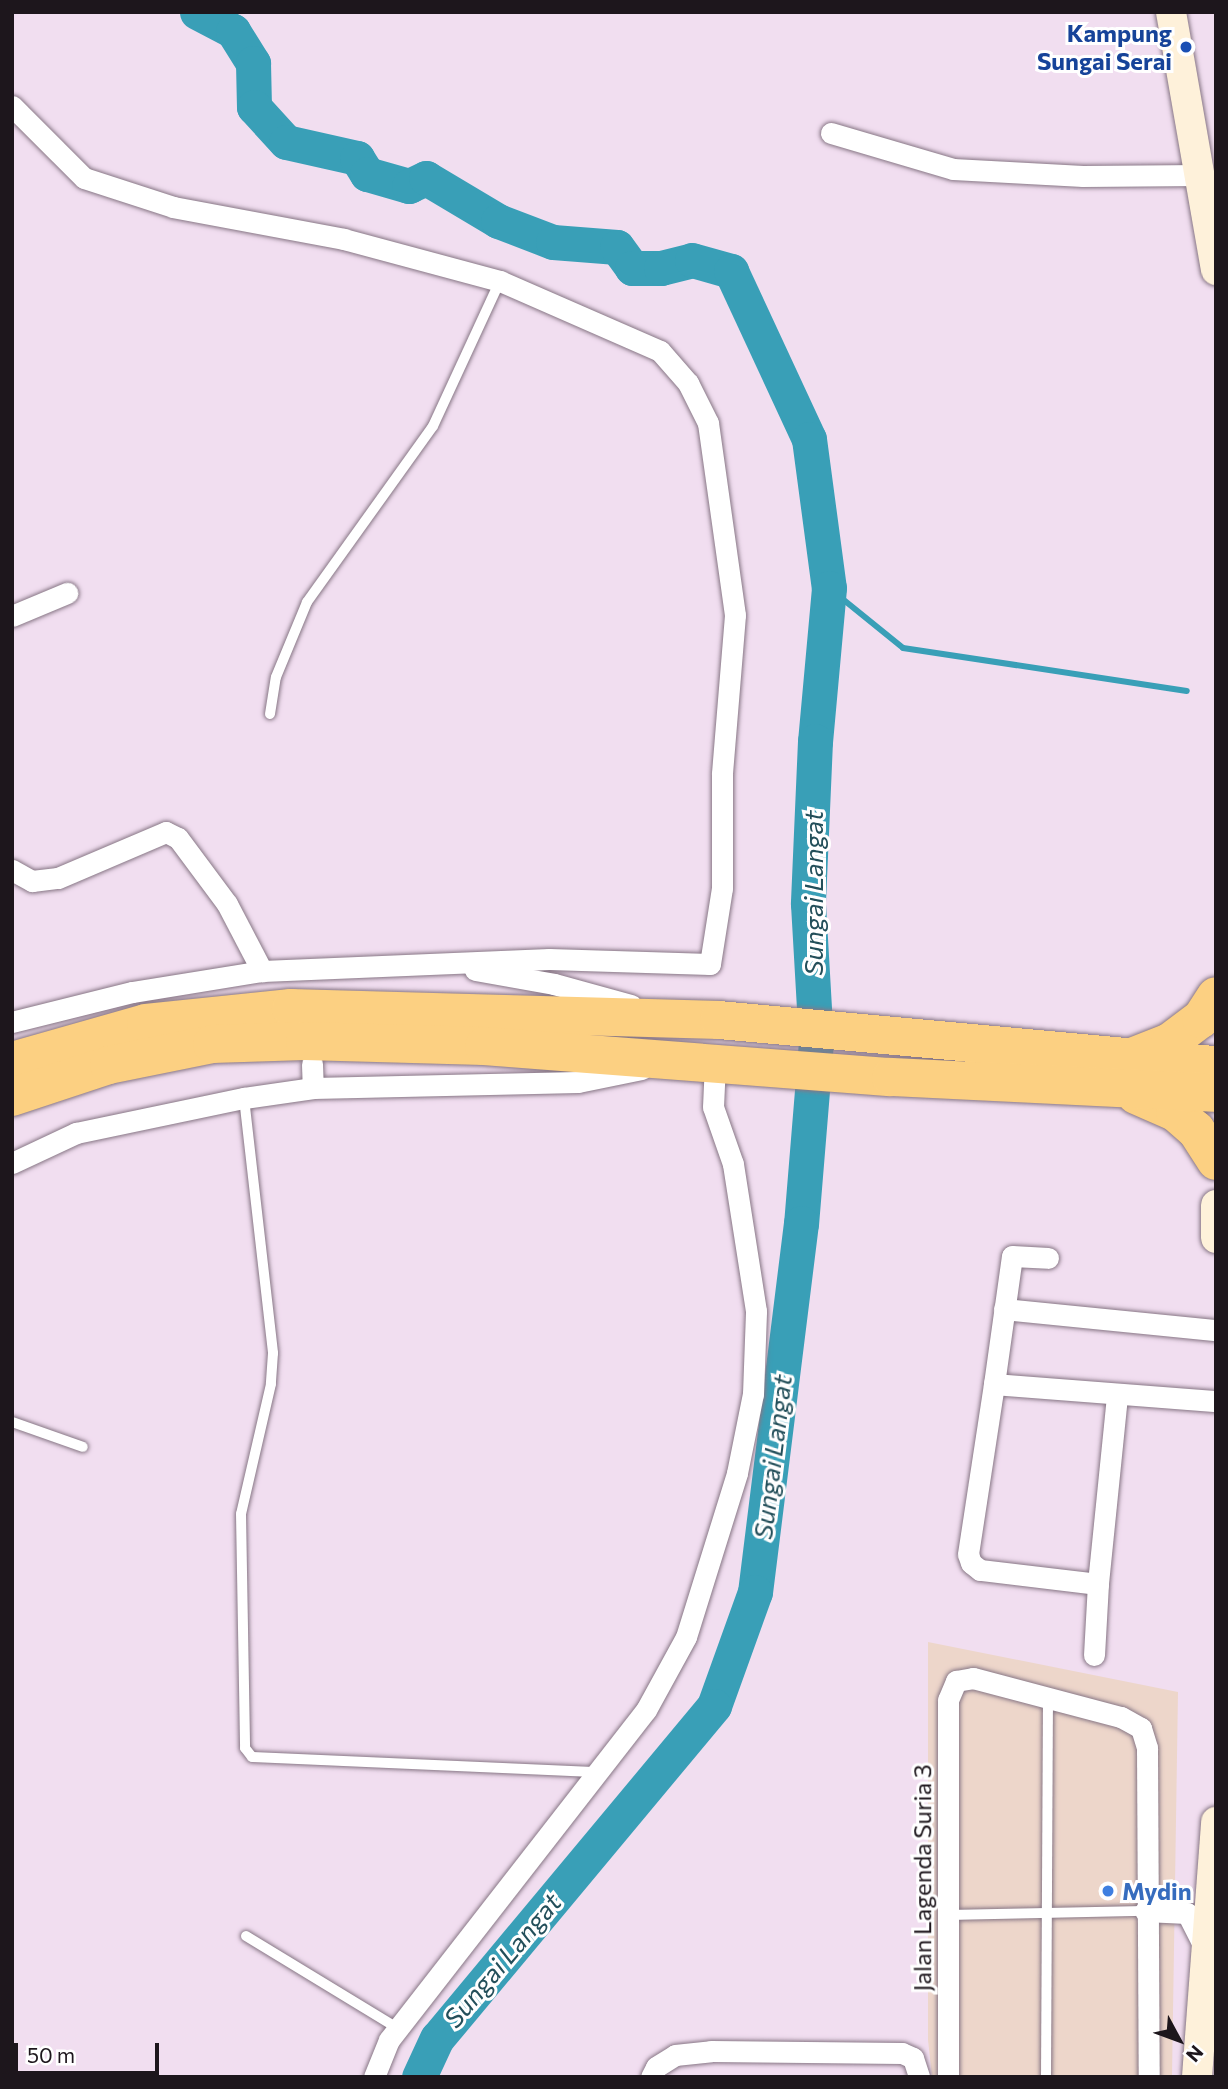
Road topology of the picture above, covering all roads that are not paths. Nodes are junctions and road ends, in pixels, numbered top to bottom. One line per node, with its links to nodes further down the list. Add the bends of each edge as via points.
1 (1171, 12): 4 (main road)
2 (12, 106): 6 (street, via 84,178 173,207 344,239)
3 (831, 133): 4 (street, via 902,157 965,171)
4 (1207, 184): 5 (main road)
5 (1216, 270)
6 (500, 281): 9 (lane, via 433,426 307,602 276,677); 11 (street, via 660,351 688,383 708,423 735,615 722,774 722,888 710,964 549,959)
7 (67, 593): 8 (street)
8 (12, 616)
9 (270, 714)
10 (12, 870): 13 (street, via 32,881 58,878 166,832 178,838 227,904)
11 (431, 963): 12 (street); 16 (street, via 554,984)
12 (309, 967): 13 (street); 14 (street)
13 (262, 971): 17 (street, via 132,992)
14 (309, 990)
15 (1216, 996): 22 (highway, via 1201,1019)
16 (679, 1018): 18 (highway, via 291,1008 146,1023); 22 (highway, via 897,1034)
17 (12, 1022)
18 (12, 1061)
19 (713, 1063): 22 (highway, via 891,1077); 23 (street, via 578,1082); 25 (highway, via 470,1046 304,1041 212,1044 109,1066); 42 (street, via 713,1107 733,1164 756,1311 753,1394 737,1473 686,1637 646,1710)
20 (312, 1064): 23 (street)
21 (1216, 1065): 22 (highway)
22 (1129, 1074): 24 (highway); 27 (highway, via 1196,1130)
23 (313, 1088): 26 (street)
24 (1216, 1093)
25 (12, 1097)
26 (244, 1098): 28 (street, via 76,1133); 42 (lane, via 273,1353 271,1384 241,1514 245,1748 252,1757)
27 (1216, 1161)
28 (12, 1163)
29 (1216, 1205): 30 (main road)
30 (1216, 1238)
31 (1048, 1258): 32 (street, via 1012,1256)
32 (1004, 1309): 33 (street); 34 (street)
33 (1216, 1330)
34 (994, 1384): 35 (street); 39 (street, via 968,1554 971,1563 979,1570)
35 (1117, 1396): 36 (street); 39 (street)
36 (1216, 1401)
37 (12, 1422): 38 (lane)
38 (83, 1447)
39 (1098, 1584): 40 (street)
40 (1094, 1655)
41 (1048, 1698): 44 (lane); 45 (street, via 1121,1717 1141,1728 1147,1748); 46 (street, Jalan Lagenda Suria 3, via 973,1678 956,1681 948,1700)
42 (602, 1772): 49 (street)
43 (1216, 1822): 48 (main road)
44 (1047, 1911): 45 (lane); 46 (lane); 54 (lane)
45 (1145, 1911): 48 (street, via 1187,1913); 55 (street)
46 (948, 1915): 53 (street, Jalan Lagenda Suria 3)
47 (246, 1936): 49 (lane)
48 (1206, 1953): 56 (main road)
49 (399, 2029): 52 (street)
50 (916, 2067): 51 (street, via 902,2053 711,2051 675,2055)
51 (654, 2072)
52 (374, 2077)
53 (948, 2077)
54 (1046, 2077)
55 (1149, 2077)
56 (1197, 2077)

